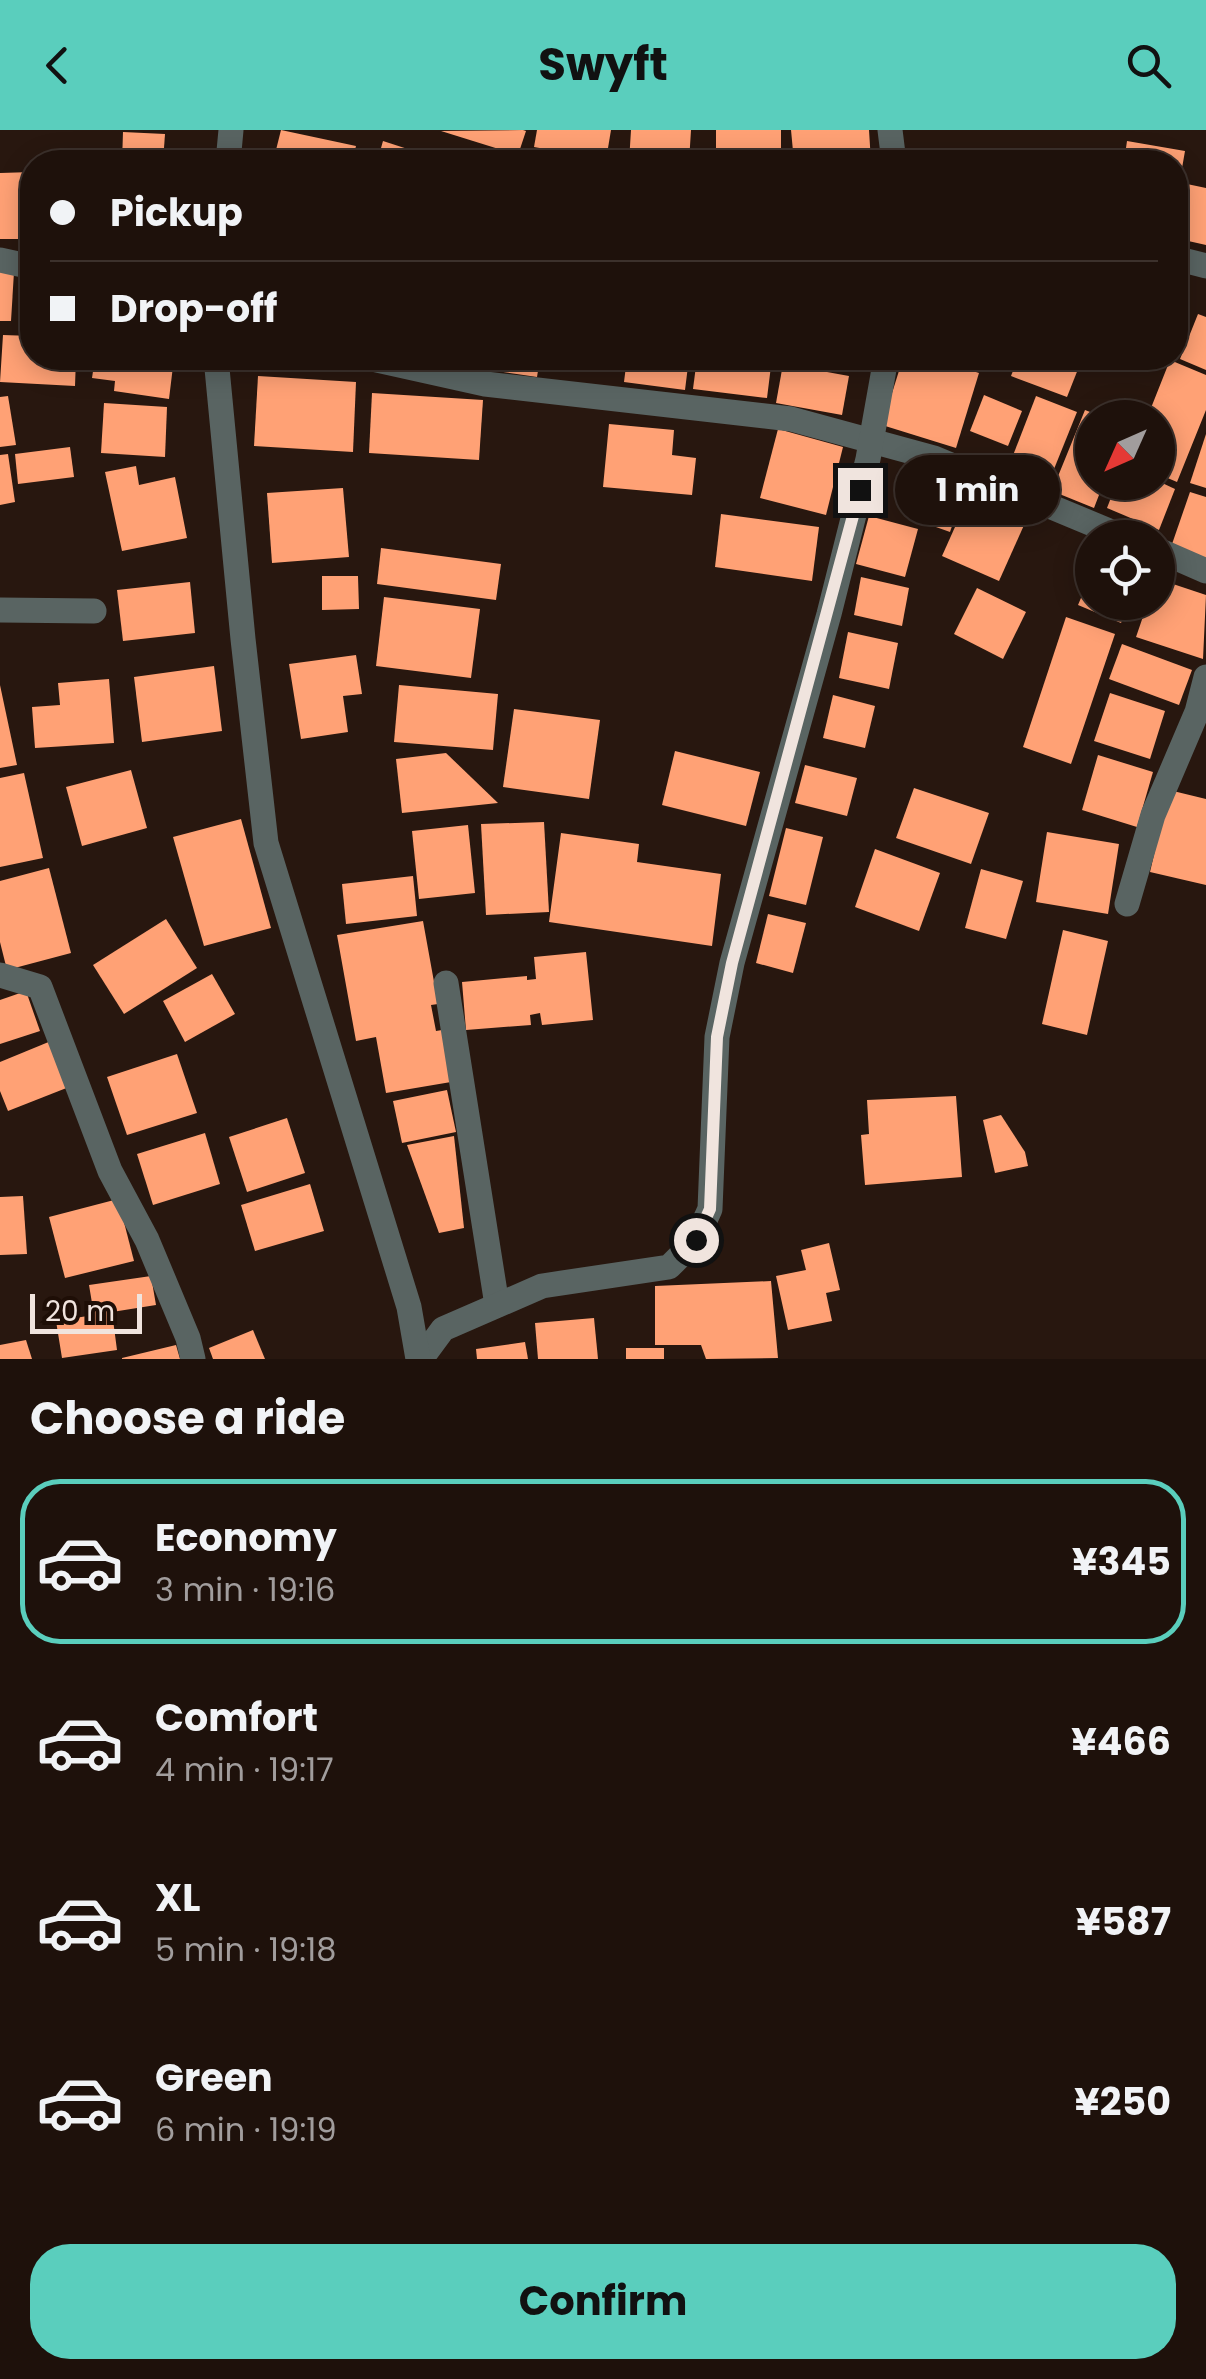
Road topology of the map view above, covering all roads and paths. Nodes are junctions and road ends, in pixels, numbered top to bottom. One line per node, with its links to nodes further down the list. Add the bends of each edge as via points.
1 (217, 370): 16 (street, via 266,842 409,1307)
2 (422, 370): 4 (street, via 485,384 791,419)
3 (884, 370): 4 (street)
4 (872, 439): 5 (street); 14 (street, via 732,963 717,1037 710,1209 696,1240 670,1267 542,1286)
5 (1083, 520)
6 (1175, 557): 7 (street)
7 (1206, 570)
8 (0, 610): 9 (street)
9 (94, 611)
10 (1206, 678): 11 (street, via 1152,815)
11 (1127, 904)
12 (0, 975): 15 (street, via 40,987 110,1171 147,1240)
13 (446, 982): 14 (street)
14 (497, 1306): 16 (street, via 443,1329)
15 (194, 1359)
16 (419, 1359)

